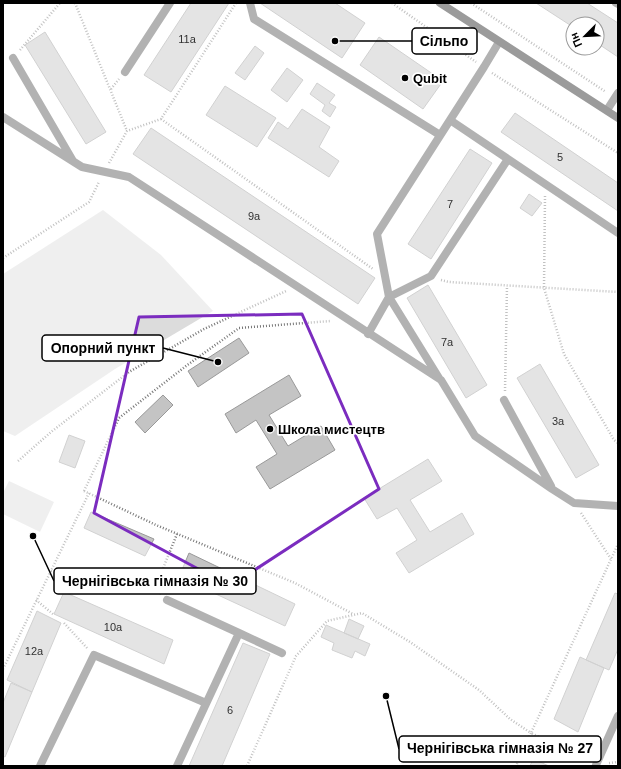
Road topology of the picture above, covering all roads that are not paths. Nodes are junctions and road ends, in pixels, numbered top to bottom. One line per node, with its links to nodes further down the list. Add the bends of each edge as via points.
1 (170, 3): 6 (lane)
2 (250, 3): 12 (lane, via 254,19)
3 (440, 3): 4 (street)
4 (499, 42): 8 (street); 11 (lane)
5 (13, 58): 14 (lane)
6 (125, 72)
7 (616, 96): 8 (lane)
8 (607, 110): 10 (street)
9 (3, 117): 14 (lane)
10 (618, 118)
11 (450, 120): 12 (lane); 13 (lane)
12 (440, 136): 16 (lane, via 377,234)
13 (508, 159): 15 (lane); 16 (lane, via 431,276)
14 (74, 163): 17 (lane, via 82,167 129,176)
15 (618, 233)
16 (389, 297): 17 (lane); 18 (lane)
17 (368, 334): 18 (lane)
18 (441, 380): 20 (lane, via 475,436)
19 (504, 400): 20 (lane)
20 (552, 489): 21 (lane, via 574,503)
21 (618, 506)
22 (167, 600): 23 (lane)
23 (239, 633): 24 (lane); 25 (lane)
24 (282, 653)
25 (206, 703): 28 (lane, via 94,655); 29 (lane)
26 (618, 716): 27 (lane)
27 (596, 765)
28 (40, 766)
29 (177, 766)

